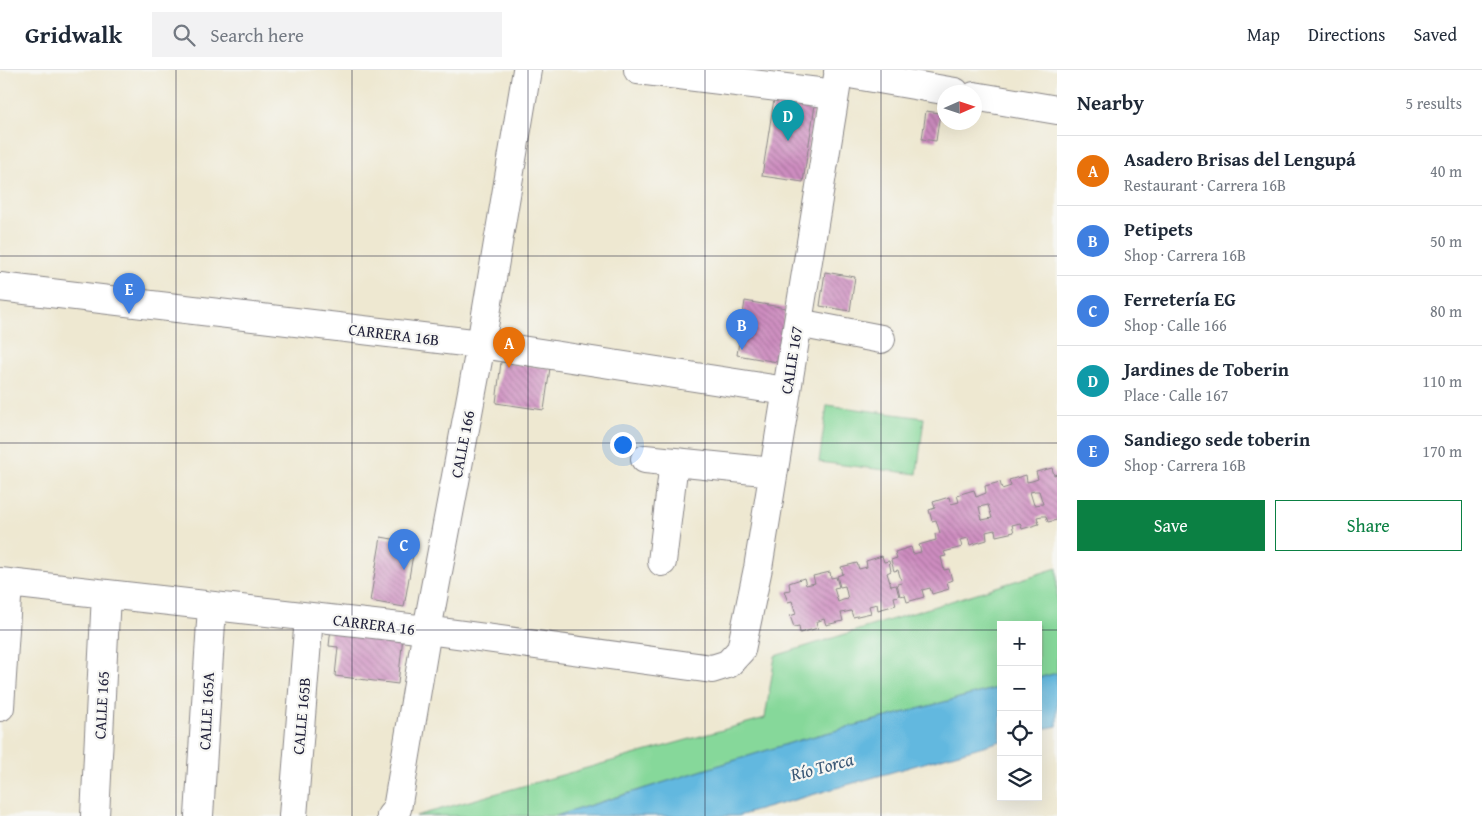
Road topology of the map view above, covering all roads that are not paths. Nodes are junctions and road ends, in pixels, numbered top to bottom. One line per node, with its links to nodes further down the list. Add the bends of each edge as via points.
1 (527, 70): 10 (street, CALLE 166)
2 (638, 70): 3 (street)
3 (837, 79): 4 (street); 8 (street, CALLE 167)
4 (937, 90)
5 (982, 97): 6 (street)
6 (1057, 110)
7 (0, 287): 10 (street, CARRERA 16B)
8 (798, 323): 9 (street); 11 (street, CALLE 167)
9 (881, 339)
10 (481, 344): 11 (street, CARRERA 16B); 20 (street, CALLE 166)
11 (786, 391): 14 (street, CALLE 167)
12 (645, 459): 13 (street)
13 (674, 462): 14 (street); 15 (street)
14 (773, 472): 21 (street, CALLE 167)
15 (662, 562)
16 (4, 583): 17 (street, CARRERA 16); 22 (street)
17 (106, 594): 18 (street, CARRERA 16); 23 (street, CALLE 165)
18 (212, 606): 19 (street, CARRERA 16); 24 (street, CALLE 165A)
19 (309, 617): 20 (street, CARRERA 16); 25 (street, CALLE 165B)
20 (427, 630): 21 (street, CARRERA 16, via 712,670 728,664); 26 (street, CALLE 166, via 397,808)
21 (741, 650)
22 (0, 707)
23 (95, 816)
24 (199, 816)
25 (293, 816)
26 (391, 816)

